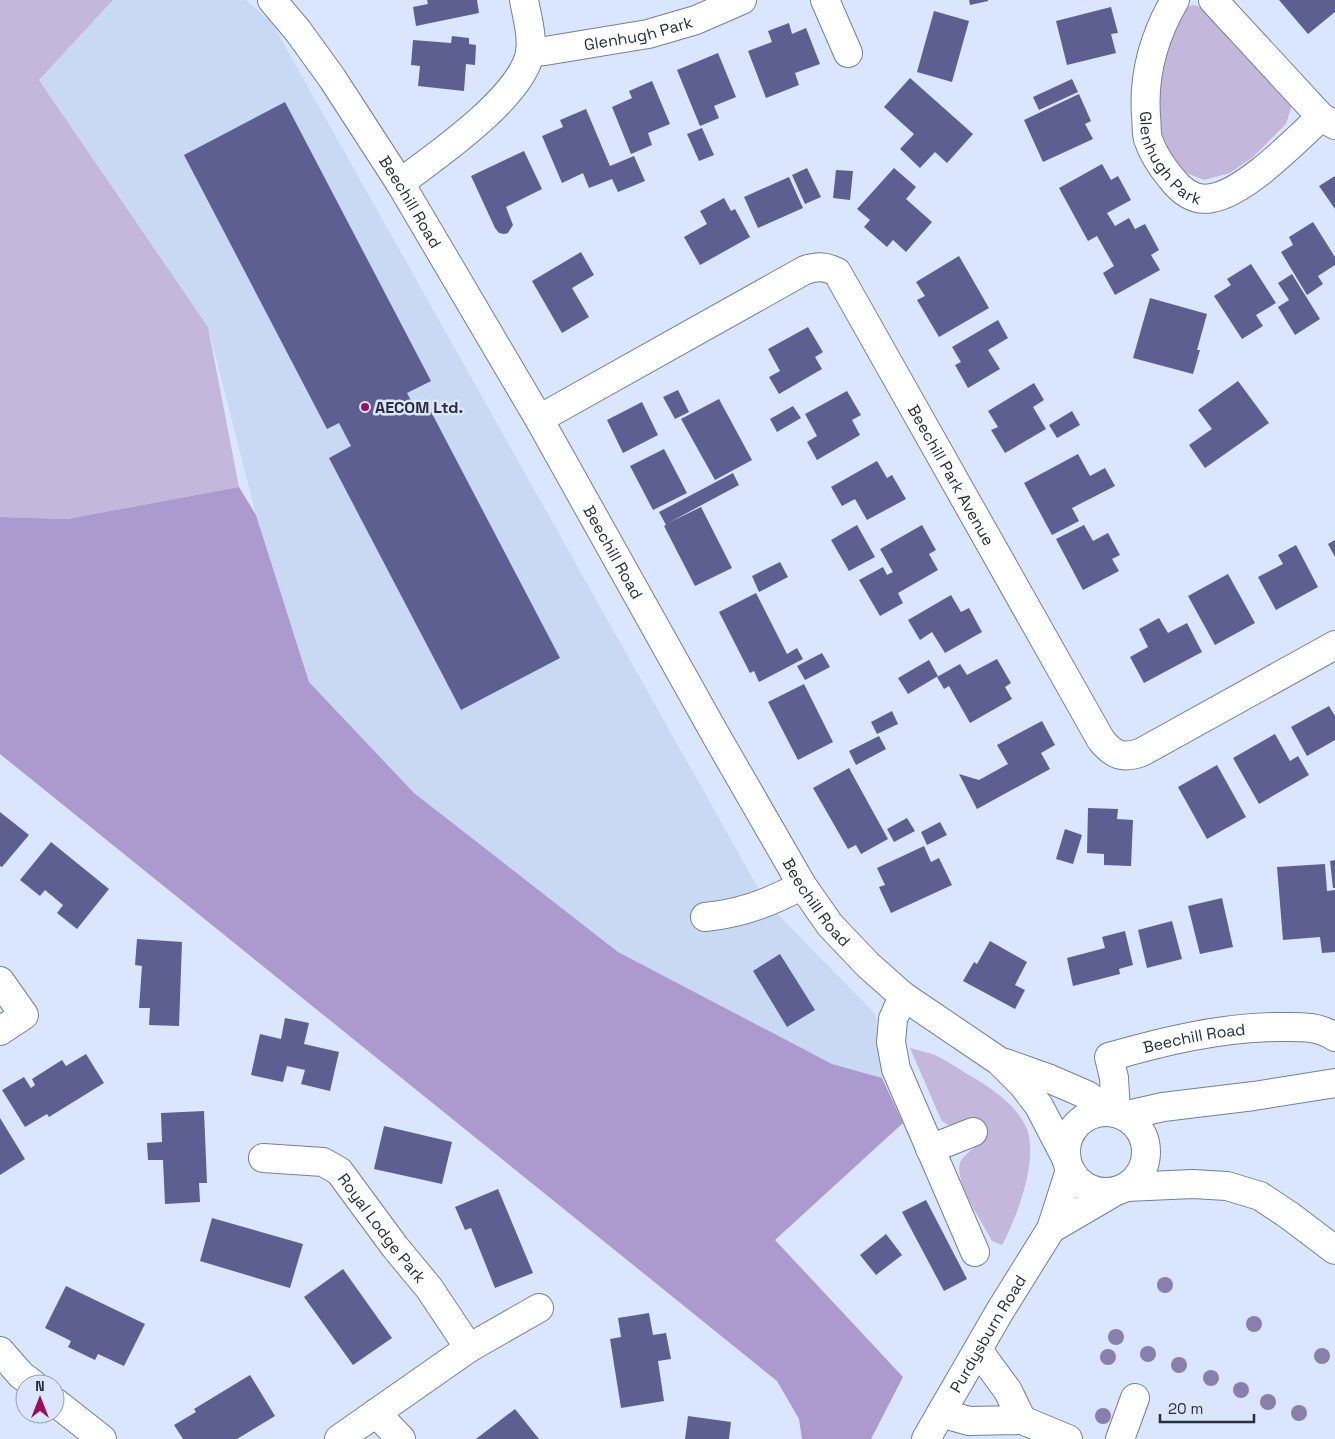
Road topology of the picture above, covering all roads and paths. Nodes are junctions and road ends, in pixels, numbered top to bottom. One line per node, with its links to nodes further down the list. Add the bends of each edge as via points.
1 (272, 0): 10 (street, Beechill Road, via 332,78)
2 (524, 0): 7 (street)
3 (742, 0): 7 (street, Glenhugh Park, via 696,20 648,34)
4 (825, 0): 8 (street)
5 (1175, 0): 9 (street, Glenhugh Park, via 1164,19 1150,58 1146,103 1148,138 1159,164 1179,188 1198,199 1232,191)
6 (1213, 0): 9 (street, Glenhugh Park)
7 (530, 52): 10 (street, via 524,70 483,119)
8 (848, 53)
9 (1328, 121)
10 (400, 183): 11 (street, Beechill Road)
11 (539, 419): 12 (street, Beechill Park Avenue, via 805,270 828,267 837,272 1109,749 1130,756 1142,752); 13 (street, Beechill Road)
12 (1335, 645)
13 (802, 885): 14 (street, via 734,913); 16 (street, Beechill Road, via 836,932)
14 (705, 917)
15 (0, 981): 17 (street, via 24,1015)
16 (904, 996): 19 (street, Beechill Road); 23 (street, via 893,1019 891,1042 896,1069)
17 (0, 1031)
18 (1335, 1037): 21 (street, Beechill Road, via 1324,1030 1302,1027 1247,1028 1194,1035 1110,1057)
19 (999, 1061): 21 (street, Beechill Road, via 1087,1095); 25 (street, Beechill Road, via 1039,1106)
20 (1335, 1083): 21 (street)
21 (1117, 1114): 25 (street, via 1099,1112 1077,1124 1066,1145); 26 (street, via 1134,1122 1146,1144 1143,1169 1136,1179)
22 (973, 1132): 23 (street)
23 (930, 1149): 29 (street)
24 (263, 1158): 31 (street, Royal Lodge Park, via 323,1162 339,1171 429,1288)
25 (1068, 1164): 26 (street, via 1076,1179 1094,1191 1105,1193); 27 (street, Purdysburn Road)
26 (1121, 1189): 27 (street, Purdysburn Road); 28 (street, Purdysburn Road, via 1193,1184 1227,1186 1260,1196)
27 (1051, 1228): 32 (street, Purdysburn Road)
28 (1335, 1250)
29 (975, 1252)
30 (539, 1308): 31 (street)
31 (469, 1348): 37 (street)
32 (978, 1350): 38 (street, Purdysburn Road); 39 (street, via 1008,1391)
33 (0, 1351): 34 (street)
34 (20, 1374)
35 (1136, 1398): 45 (street)
36 (65, 1410): 40 (street)
37 (376, 1413): 41 (street); 42 (street)
38 (941, 1413): 39 (street, via 969,1420); 43 (street, Purdysburn Road)
39 (1022, 1420): 44 (street)
40 (102, 1439)
41 (339, 1439)
42 (401, 1439)
43 (926, 1439)
44 (1068, 1439)
45 (1120, 1439)

